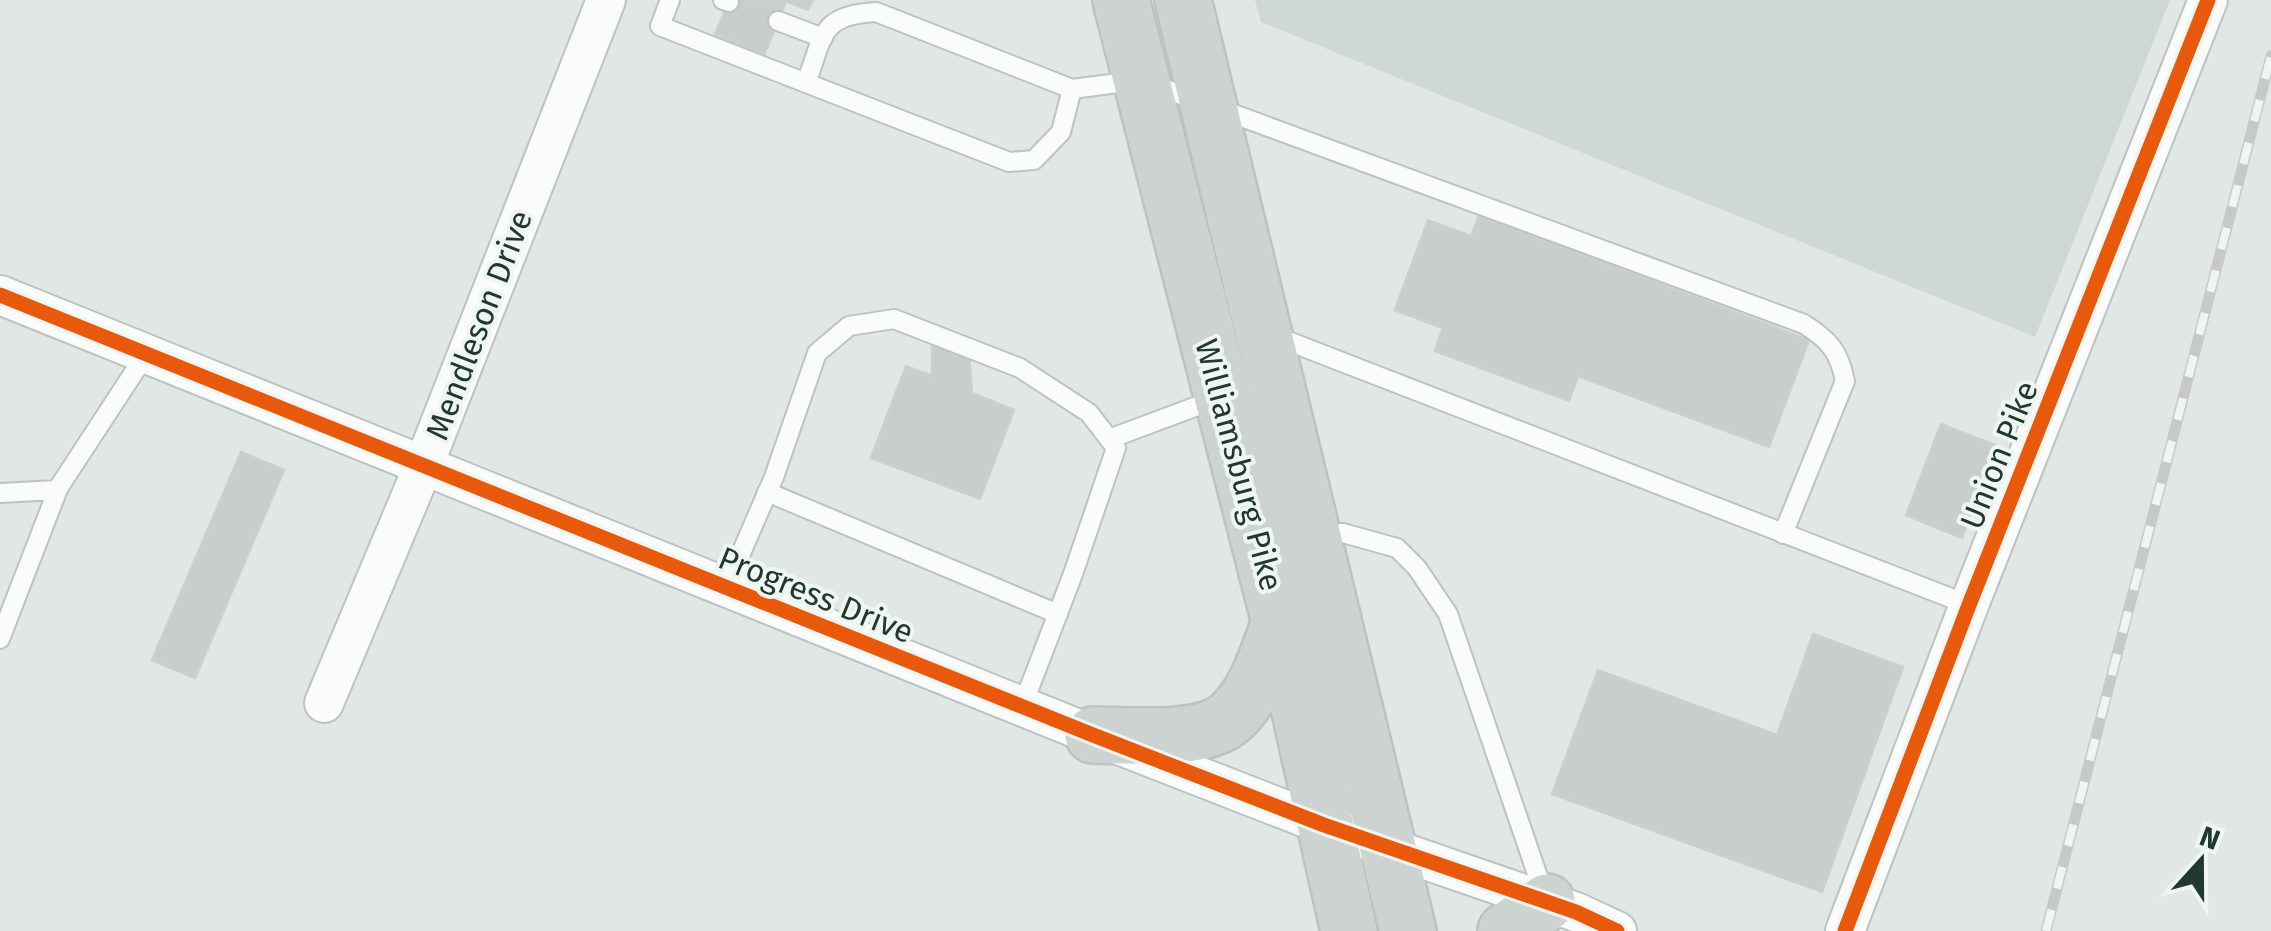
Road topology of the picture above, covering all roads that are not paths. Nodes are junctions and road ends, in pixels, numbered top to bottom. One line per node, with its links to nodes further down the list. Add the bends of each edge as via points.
1 (606, 0): 17 (street, Mendleson Drive)
2 (670, 0): 9 (lane, via 660,26)
3 (1121, 0): 8 (main road, Williamsburg Pike)
4 (1184, 0): 11 (main road, Williamsburg Pike)
5 (2208, 0): 24 (street, Union Pike)
6 (778, 21): 7 (lane)
7 (823, 38): 9 (lane); 10 (lane, via 847,14 876,12)
8 (1141, 80): 10 (lane); 11 (lane); 15 (main road, Williamsburg Pike)
9 (806, 83): 10 (lane, via 1009,162 1034,160 1062,132)
10 (1072, 89)
11 (1208, 102): 13 (main road, Williamsburg Pike); 21 (lane, via 1804,324 1830,340 1845,380)
12 (0, 294): 14 (street, Progress Drive)
13 (1266, 332): 21 (lane); 22 (main road, Williamsburg Pike)
14 (146, 354): 17 (street, Progress Drive); 18 (lane)
15 (1221, 397): 16 (lane); 26 (main road, Williamsburg Pike)
16 (1109, 440): 19 (lane, via 1089,413 1020,368 894,319 849,326 817,352); 25 (lane, via 1116,448)
17 (423, 467): 23 (street, Progress Drive); 28 (street, Mendleson Drive)
18 (58, 489): 20 (lane); 27 (lane)
19 (767, 492): 23 (lane); 25 (lane)
20 (0, 493)
21 (1782, 534): 24 (lane)
22 (1314, 536): 32 (main road, Williamsburg Pike); 33 (lane, via 1343,533 1397,548 1448,614)
23 (726, 588): 29 (street, Progress Drive)
24 (1969, 605): 37 (street, Union Pike)
25 (1058, 614): 29 (lane)
26 (1280, 622): 30 (main road, via 1260,677 1229,719 1191,734); 31 (main road, Williamsburg Pike)
27 (0, 639)
28 (324, 703)
29 (1022, 707): 30 (street, Progress Drive)
30 (1093, 735): 31 (street, Progress Drive)
31 (1324, 825): 32 (street, Progress Drive); 34 (main road, Williamsburg Pike)
32 (1386, 846): 33 (street, Progress Drive); 35 (main road, Williamsburg Pike)
33 (1526, 916): 36 (street, Progress Drive)
34 (1349, 931)
35 (1408, 931)
36 (1617, 931)
37 (1845, 931)

